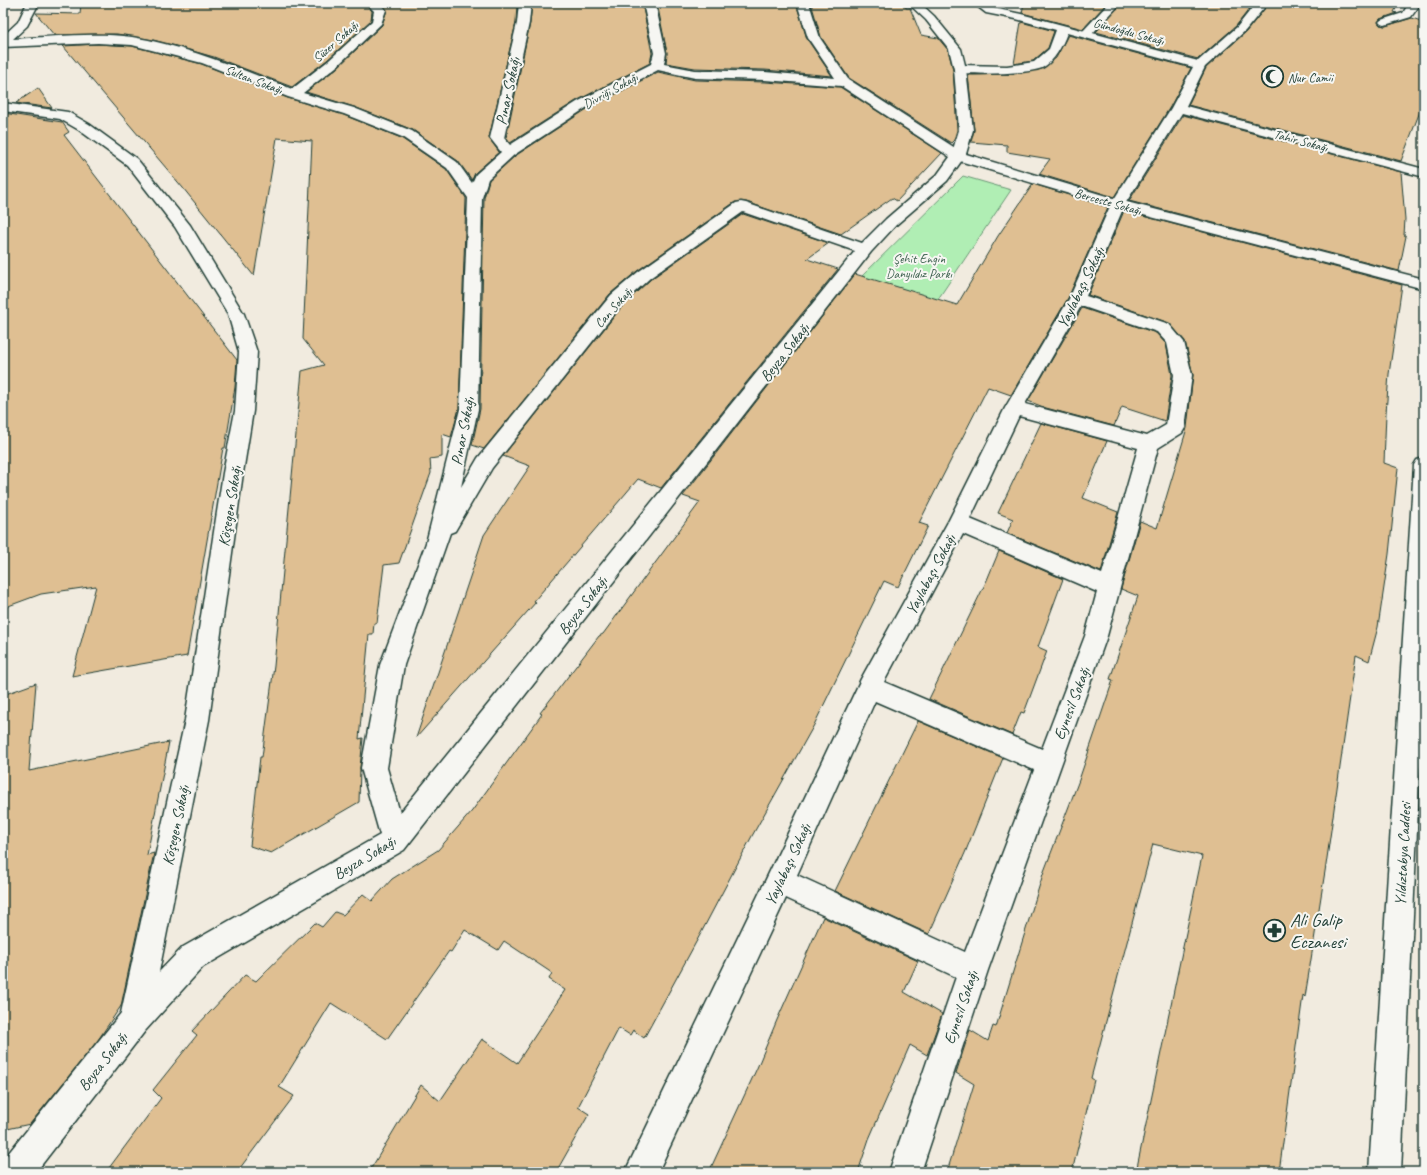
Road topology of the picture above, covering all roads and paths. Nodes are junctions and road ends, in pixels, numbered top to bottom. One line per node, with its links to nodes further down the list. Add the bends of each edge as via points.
1 (33, 3): 14 (street, via 23,24)
2 (372, 3): 19 (street, Süzer Sokağı, via 380,10 377,22 332,64)
3 (525, 3): 22 (street, Pınar Sokağı, via 524,24 497,138)
4 (649, 3): 15 (street, Divriği Sokağı, via 660,54)
5 (804, 3): 18 (street, via 814,38)
6 (914, 3): 17 (street, via 955,49)
7 (984, 3): 12 (street, Gündoğdu Sokağı, via 983,6 990,11)
8 (1115, 3): 13 (street)
9 (1262, 3): 16 (street, Yaylabaşı Sokağı, via 1240,29)
10 (1415, 3): 11 (street, via 1407,15)
11 (1385, 22)
12 (1062, 28): 13 (street, Gündoğdu Sokağı); 17 (street, via 1054,50 1038,65 1006,70)
13 (1086, 34): 16 (street, Gündoğdu Sokağı)
14 (3, 43): 19 (street, Sultan Sokağı, via 98,39 132,41 206,60)
15 (657, 66): 18 (street, via 695,74); 22 (street, Divriği Sokağı, via 619,84 541,129)
16 (1200, 66): 21 (street, Yaylabaşı Sokağı)
17 (960, 69): 23 (street, via 966,130)
18 (844, 82): 23 (street)
19 (293, 94): 25 (street, Sultan Sokağı, via 349,111 407,134 452,165)
20 (3, 107): 41 (street, Köşegen Sokağı, via 63,115 132,162 182,225 236,314 248,352 244,411 197,720)
21 (1178, 108): 24 (street, Tahir Sokağı); 26 (street, Yaylabaşı Sokağı)
22 (509, 152): 25 (street, Pınar Sokağı, via 480,177)
23 (958, 156): 26 (street, Berceste Sokağı); 27 (street, Beyza Sokağı, via 942,178 891,222)
24 (1424, 173)
25 (475, 198): 34 (street, Pınar Sokağı, via 469,409)
26 (1118, 204): 28 (street, Berceste Sokağı); 29 (street, Yaylabaşı Sokağı)
27 (865, 249): 34 (street, Can Sokağı, via 741,206 644,275 617,298 485,463); 38 (street, Beyza Sokağı)
28 (1424, 284)
29 (1077, 298): 30 (street, Yaylabaşı Sokağı); 31 (street, via 1163,328 1175,342 1183,375 1175,428)
30 (1014, 408): 31 (street); 33 (street, Yaylabaşı Sokağı)
31 (1149, 444): 35 (street, Eynesil Sokağı)
32 (1424, 465): 45 (street, Yıldıztabya Caddesi)
33 (958, 523): 35 (street); 36 (street, Yaylabaşı Sokağı)
34 (437, 543): 38 (street, Pınar Sokağı, via 392,665 374,768)
35 (1109, 587): 37 (street, Eynesil Sokağı, via 1096,636)
36 (869, 687): 37 (street); 39 (street, Yaylabaşı Sokağı)
37 (1048, 764): 40 (street, Eynesil Sokağı)
38 (395, 842): 41 (street, Beyza Sokağı, via 193,957)
39 (780, 881): 40 (street); 43 (street, Yaylabaşı Sokağı)
40 (973, 970): 44 (street, Eynesil Sokağı)
41 (134, 1020): 42 (street, Beyza Sokağı)
42 (14, 1172)
43 (641, 1172)
44 (905, 1172)
45 (1385, 1172)

